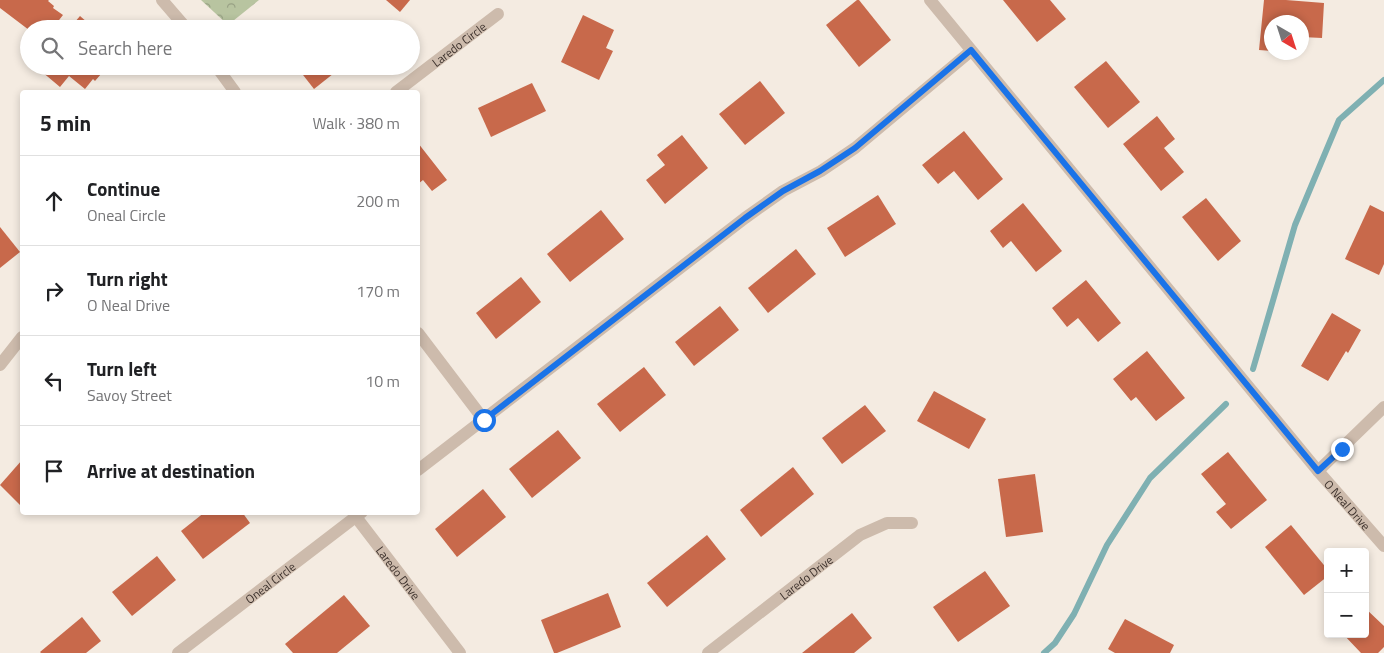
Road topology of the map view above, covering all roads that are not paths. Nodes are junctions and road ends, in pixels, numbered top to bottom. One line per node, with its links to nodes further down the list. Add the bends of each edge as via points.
1 (162, 0): 4 (street)
2 (930, 0): 5 (street, O Neal Drive)
3 (498, 14): 6 (street, Laredo Circle)
4 (180, 20)
5 (971, 50): 15 (street, via 855,148 745,218); 17 (street, O Neal Drive)
6 (420, 74)
7 (223, 75): 9 (street)
8 (418, 75): 10 (street, Laredo Circle)
9 (234, 90)
10 (399, 90)
11 (420, 336): 15 (street)
12 (20, 340): 13 (street)
13 (0, 365)
14 (1384, 407): 17 (street)
15 (484, 420): 16 (street)
16 (420, 468)
17 (1318, 471): 20 (street, O Neal Drive)
18 (359, 515): 21 (street, Oneal Circle); 22 (street, Laredo Drive)
19 (912, 523): 23 (street, Laredo Drive, via 887,523 860,535)
20 (1384, 546)
21 (178, 653)
22 (460, 653)
23 (708, 653)

